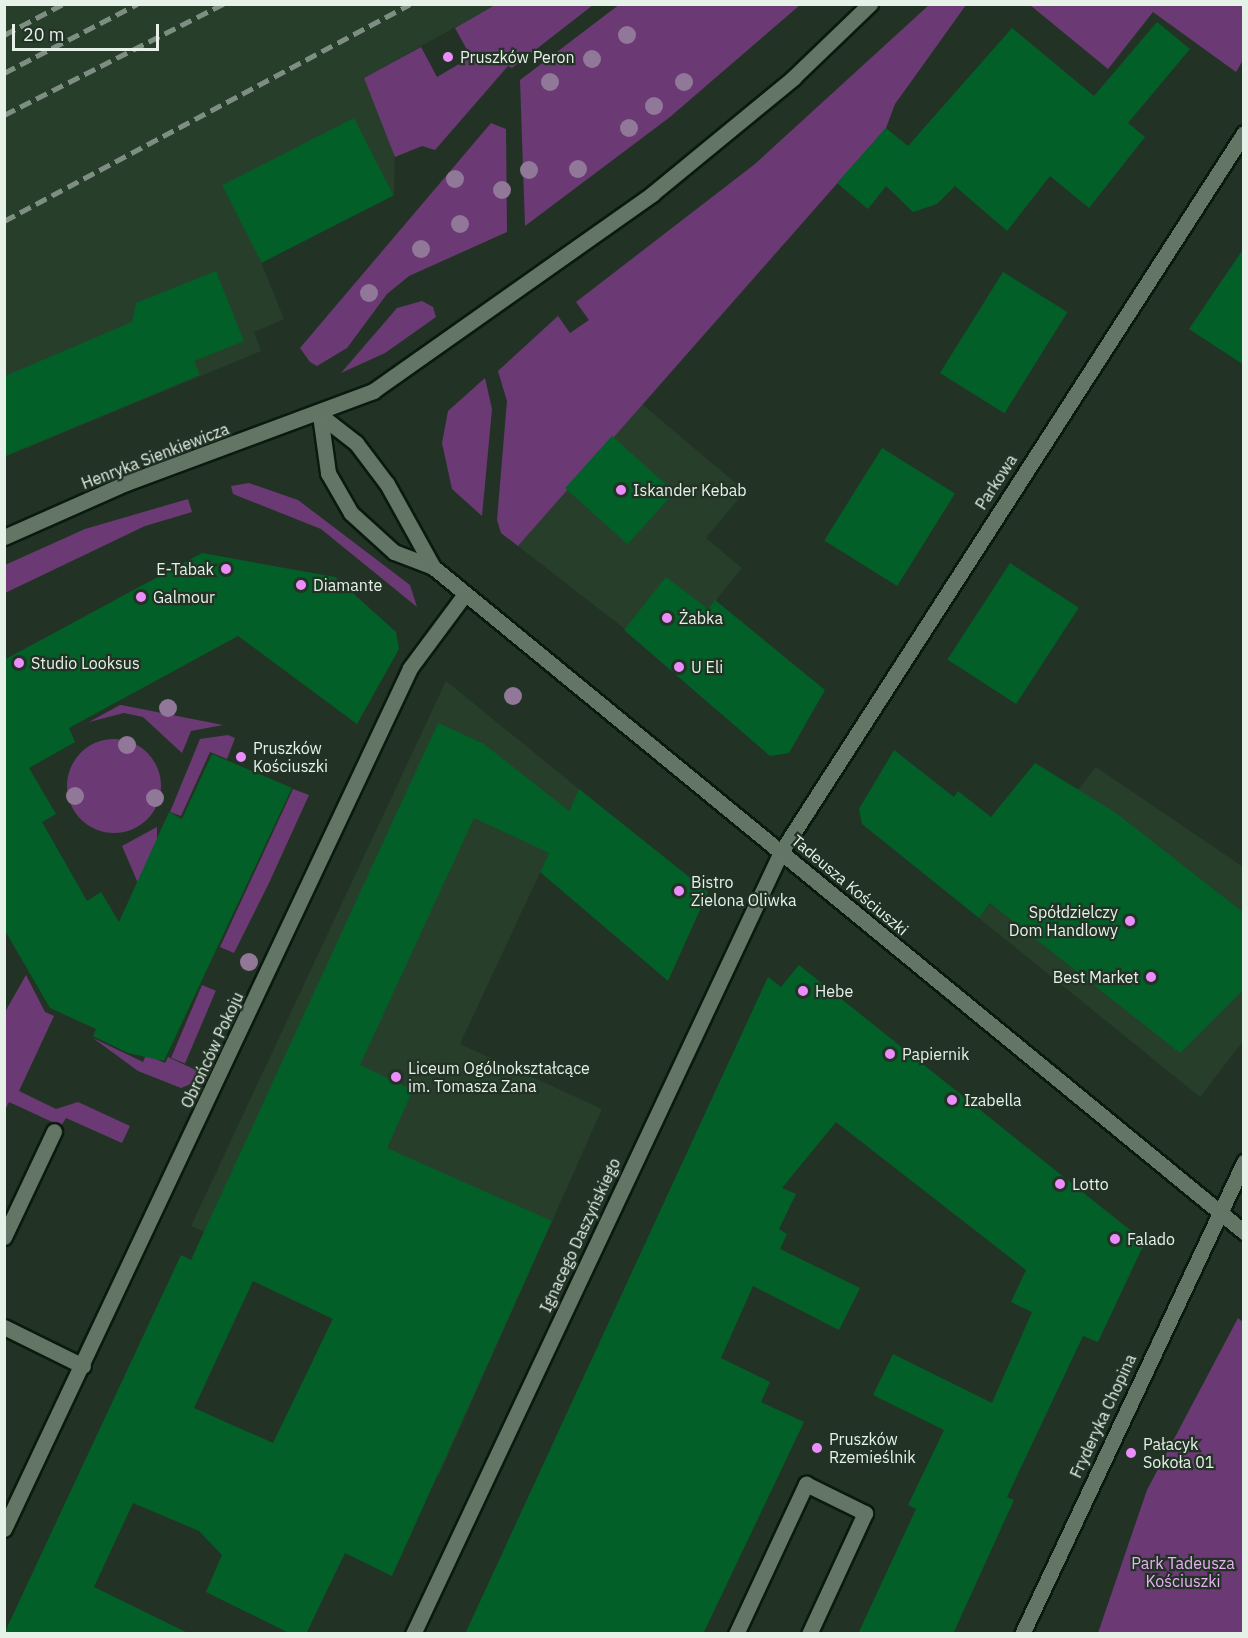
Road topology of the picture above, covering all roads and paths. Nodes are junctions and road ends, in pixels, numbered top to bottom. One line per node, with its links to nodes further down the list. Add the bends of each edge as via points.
1 (870, 4): 3 (street, Henryka Sienkiewicza, via 793,78 652,194 453,339 373,391)
2 (1244, 133): 7 (street, Parkowa)
3 (320, 415): 4 (street, Henryka Sienkiewicza, via 126,483); 5 (street, Tadeusza Kościuszki, via 356,442 387,484); 5 (street, Tadeusza Kościuszki, via 328,473 351,513 394,552)
4 (4, 537)
5 (433, 567): 6 (street, Tadeusza Kościuszki)
6 (465, 594): 7 (street, Tadeusza Kościuszki); 14 (street, Obrońców Pokoju, via 410,668)
7 (781, 852): 10 (street, Tadeusza Kościuszki); 16 (street, Ignacego Daszyńskiego)
8 (54, 1131): 12 (street)
9 (1244, 1162): 10 (street, Fryderyka Chopina)
10 (1222, 1216): 11 (street, Tadeusza Kościuszki); 19 (street, Fryderyka Chopina)
11 (1244, 1232)
12 (4, 1237)
13 (4, 1327): 14 (street)
14 (83, 1366): 15 (street, Obrońców Pokoju)
15 (4, 1529)
16 (413, 1634)
17 (736, 1634): 18 (street, via 806,1484 865,1513)
18 (809, 1634)
19 (1022, 1634)

